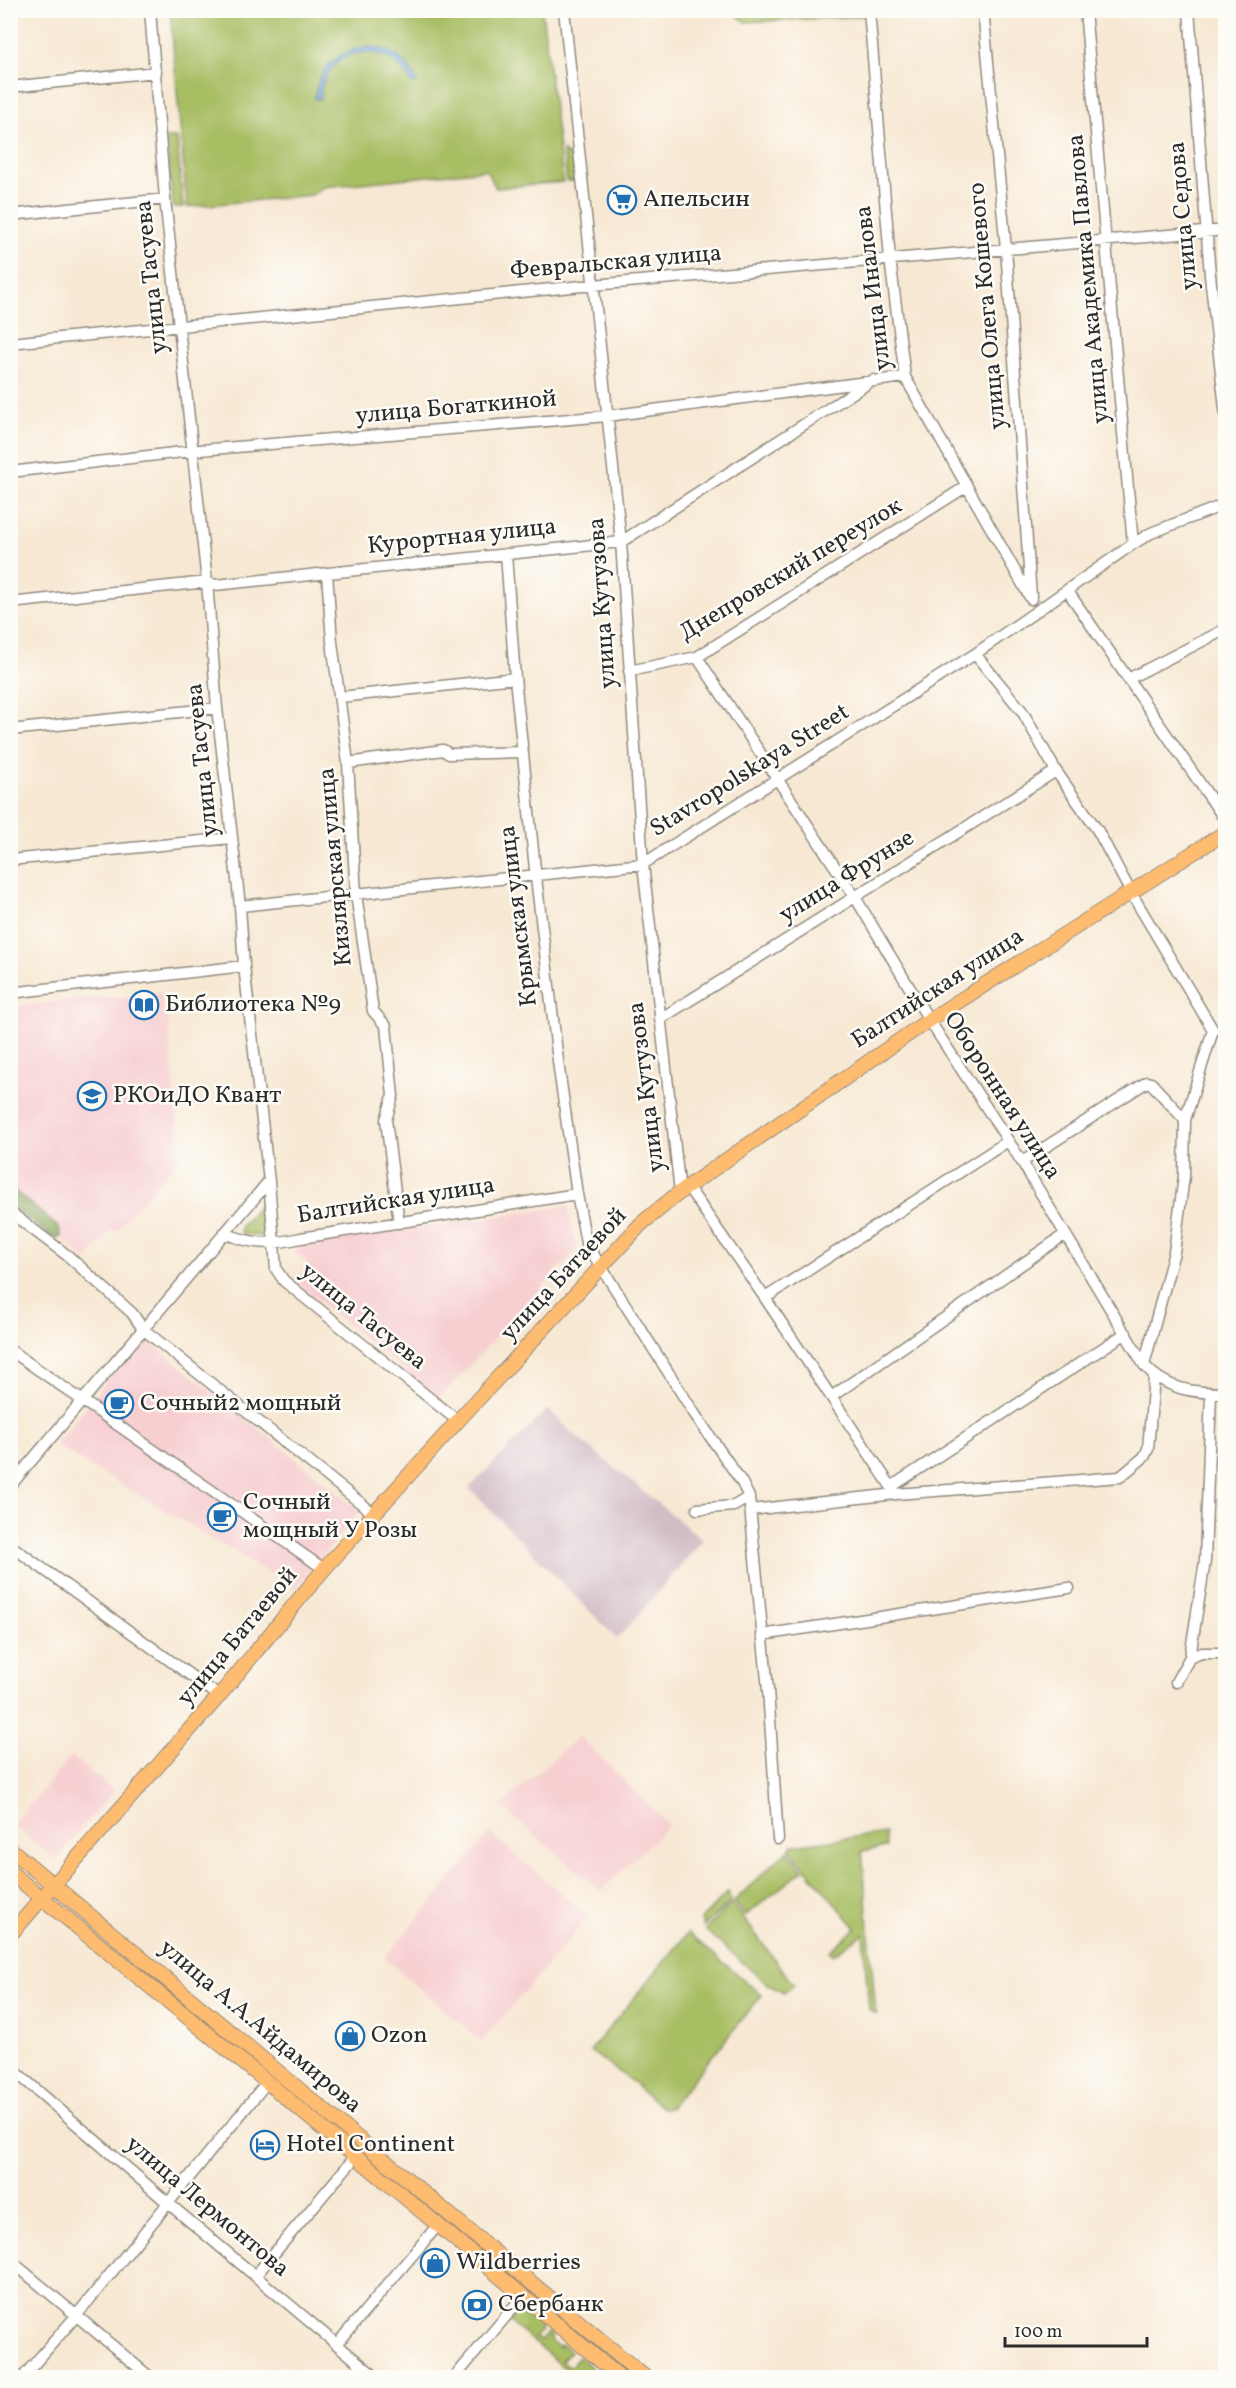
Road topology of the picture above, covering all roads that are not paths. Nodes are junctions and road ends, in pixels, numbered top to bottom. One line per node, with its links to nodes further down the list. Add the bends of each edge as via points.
1 (150, 10): 7 (street, улица Тасуева)
2 (564, 10): 16 (street, улица Кутузова)
3 (869, 10): 15 (street, улица Иналова)
4 (983, 10): 14 (street, улица Олега Кошевого)
5 (1085, 10): 13 (street, улица Академика Павлова)
6 (1189, 10): 12 (street, улица Седова)
7 (156, 72): 8 (street); 9 (street, улица Тасуева)
8 (10, 87)
9 (165, 199): 10 (street); 17 (street, улица Тасуева)
10 (10, 215)
11 (1226, 230): 12 (street, Февральская улица)
12 (1206, 232): 13 (street, Февральская улица); 22 (street, улица Седова)
13 (1106, 239): 14 (street, Февральская улица); 28 (street, улица Академика Павлова)
14 (1006, 249): 15 (street, Февральская улица); 33 (street, улица Олега Кошевого)
15 (890, 259): 16 (street, Февральская улица); 19 (street, улица Иналова)
16 (594, 285): 17 (street, Февральская улица); 21 (street, улица Кутузова)
17 (178, 326): 18 (street, Февральская улица); 23 (street, улица Тасуева)
18 (10, 343)
19 (905, 377): 20 (street, улица Богаткиной); 25 (street, улица Иналова)
20 (873, 380): 21 (street, улица Богаткиной); 27 (street, Курортная улица)
21 (607, 416): 23 (street, улица Богаткиной); 27 (street, улица Кутузова)
22 (1226, 417)
23 (192, 451): 24 (street, улица Богаткиной); 31 (street, улица Тасуева)
24 (10, 472)
25 (967, 486): 33 (street, улица Иналова); 38 (street, Днепровский переулок)
26 (1226, 504): 28 (street, Stavropolskaya Street)
27 (621, 542): 29 (street, Курортная улица); 39 (street, улица Кутузова)
28 (1133, 544): 32 (street, Stavropolskaya Street)
29 (506, 554): 30 (street, Курортная улица); 40 (street, Крымская улица)
30 (327, 573): 31 (street, Курортная улица, via 215,585); 42 (street, Кизлярская улица)
31 (207, 582): 34 (street, Курортная улица); 43 (street, улица Тасуева)
32 (1067, 590): 35 (street, Stavropolskaya Street); 41 (street)
33 (1031, 599): 35 (street)
34 (10, 603)
35 (1035, 612): 37 (street, Stavropolskaya Street)
36 (1226, 629): 41 (street)
37 (975, 654): 47 (street, via 1022,711); 48 (street, Stavropolskaya Street)
38 (697, 657): 39 (street, Днепровский переулок); 48 (street, Оборонная улица)
39 (629, 670): 53 (street, улица Кутузова)
40 (515, 678): 42 (street); 45 (street, Крымская улица)
41 (1128, 679): 49 (street)
42 (340, 697): 46 (street, Кизлярская улица)
43 (217, 708): 44 (street); 51 (street, улица Тасуева)
44 (10, 730)
45 (522, 752): 46 (street, via 449,754 443,750); 54 (street, Крымская улица)
46 (348, 763): 56 (street, Кизлярская улица)
47 (1056, 771): 55 (street, via 1098,831); 57 (street, улица Фрунзе)
48 (777, 779): 53 (street, Stavropolskaya Street); 57 (street, Оборонная улица)
49 (1226, 821)
50 (1226, 832): 55 (main road, Балтийская улица)
51 (232, 838): 52 (street); 58 (street, улица Тасуева)
52 (10, 860)
53 (643, 864): 54 (street, Stavropolskaya Street); 61 (street, улица Кутузова)
54 (537, 876): 56 (street, Stavropolskaya Street); 68 (street, Крымская улица)
55 (1130, 891): 62 (main road, Балтийская улица); 63 (street, via 1214,1030)
56 (356, 894): 58 (street, Stavropolskaya Street); 70 (street, Кизлярская улица, via 373,1011 386,1026 393,1096 386,1120)
57 (855, 897): 61 (street, улица Фрунзе); 62 (street, Оборонная улица)
58 (240, 906): 59 (street, улица Тасуева)
59 (244, 966): 60 (street); 66 (street, улица Тасуева)
60 (10, 993)
61 (660, 1019): 67 (street, улица Кутузова)
62 (929, 1020): 64 (street, Оборонная улица); 67 (main road, Балтийская улица)
63 (1185, 1120): 65 (street, via 1147,1082); 79 (street, via 1184,1176 1174,1252)
64 (1008, 1141): 65 (street, Оборонная улица); 75 (street)
65 (1022, 1162): 72 (street, Оборонная улица)
66 (268, 1181): 71 (street); 73 (street, улица Тасуева)
67 (684, 1189): 74 (main road, улица Батаевой, via 641,1224); 75 (street)
68 (577, 1194): 70 (street, Балтийская улица); 74 (street, Крымская улица, via 586,1243)
69 (10, 1212): 76 (street, via 68,1256 132,1313)
70 (399, 1223): 73 (street, Балтийская улица)
71 (224, 1233): 73 (street, Балтийская улица, via 258,1244); 76 (street)
72 (1064, 1235): 77 (street, Оборонная улица); 83 (street)
73 (274, 1244): 85 (street, улица Тасуева, via 276,1269 284,1281)
74 (602, 1266): 85 (main road, улица Батаевой); 88 (street, Крымская улица)
75 (765, 1298): 83 (street)
76 (143, 1329): 84 (street); 91 (street)
77 (1126, 1333): 79 (street, Оборонная улица); 87 (street)
78 (10, 1350): 84 (street)
79 (1144, 1365): 80 (street, Оборонная улица)
80 (1154, 1377): 81 (street, Оборонная улица, via 1169,1386); 87 (street, via 1148,1449 1120,1477)
81 (1211, 1393): 82 (street, Оборонная улица); 97 (street, via 1205,1561)
82 (1224, 1393)
83 (831, 1396): 87 (street)
84 (84, 1402): 86 (street); 93 (street)
85 (458, 1421): 91 (main road, улица Батаевой)
86 (10, 1486)
87 (894, 1490): 90 (street)
88 (749, 1497): 89 (street, via 734,1506); 90 (street)
89 (697, 1509)
90 (750, 1510): 95 (street)
91 (373, 1513): 93 (main road, улица Батаевой)
92 (10, 1545): 99 (street)
93 (324, 1569): 99 (main road, улица Батаевой)
94 (1069, 1588): 95 (street)
95 (762, 1635): 100 (street)
96 (1226, 1653): 97 (street)
97 (1190, 1657): 98 (street)
98 (1176, 1682)
99 (219, 1696): 103 (main road, улица Батаевой)
100 (778, 1839)
101 (10, 1849): 103 (main road, улица А.А.Айдамирова)
102 (10, 1872): 104 (main road, улица А.А.Айдамирова)
103 (53, 1885): 104 (main road, улица Батаевой); 121 (main road, улица А.А.Айдамирова)
104 (43, 1898): 105 (main road, улица Батаевой); 107 (main road, улица А.А.Айдамирова)
105 (10, 1935)
106 (10, 2067): 109 (street, улица Лермонтова)
107 (267, 2082): 108 (main road, улица А.А.Айдамирова); 109 (street)
108 (356, 2156): 110 (main road, улица А.А.Айдамирова); 112 (street)
109 (168, 2203): 112 (street, улица Лермонтова); 114 (street)
110 (438, 2225): 113 (main road, улица А.А.Айдамирова); 115 (street)
111 (10, 2260): 114 (street)
112 (255, 2276): 115 (street, улица Лермонтова)
113 (523, 2296): 119 (street); 120 (main road, улица А.А.Айдамирова)
114 (76, 2316): 116 (street); 117 (street)
115 (337, 2344): 118 (street, улица Лермонтова)
116 (22, 2378)
117 (151, 2378)
118 (377, 2378)
119 (454, 2378)
120 (621, 2378)
121 (646, 2378)

